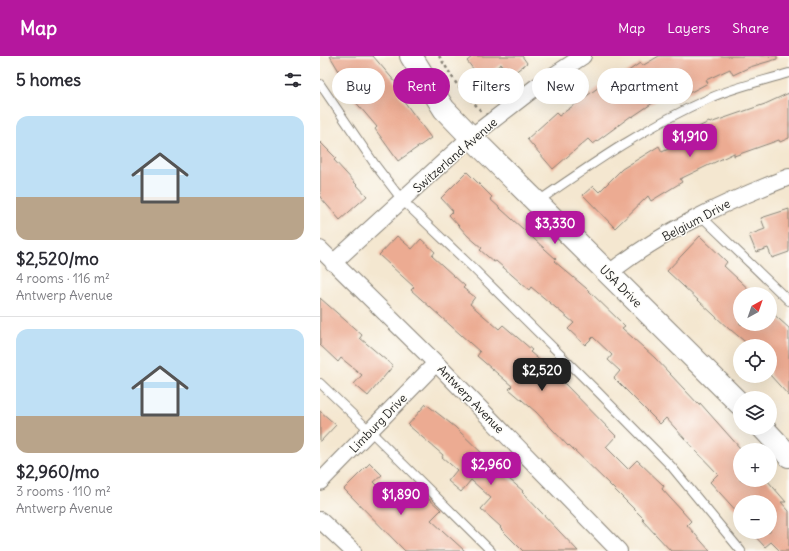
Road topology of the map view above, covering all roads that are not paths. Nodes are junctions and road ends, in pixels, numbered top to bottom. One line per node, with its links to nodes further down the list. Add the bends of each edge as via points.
1 (411, 56): 5 (street, USA Drive, via 444,109)
2 (577, 58): 5 (street, Switzerland Avenue)
3 (789, 73): 8 (lane, via 711,97 591,165)
4 (320, 84): 7 (lane)
5 (471, 137): 7 (street, Switzerland Avenue); 8 (street, USA Drive)
6 (789, 177): 9 (street, Belgium Drive)
7 (402, 200): 11 (street, Switzerland Avenue); 25 (lane, via 478,272 659,455)
8 (536, 202): 12 (street, USA Drive)
9 (701, 216): 12 (street, Belgium Drive, via 629,258); 13 (lane)
10 (320, 250): 11 (street, Antwerp Avenue)
11 (333, 263): 14 (street, Antwerp Avenue)
12 (608, 274): 16 (street, USA Drive)
13 (789, 301)
14 (436, 363): 17 (street, Limburg Drive); 24 (street, Antwerp Avenue)
15 (320, 383): 17 (lane)
16 (733, 397)
17 (370, 430): 20 (street, Limburg Drive); 23 (lane)
18 (770, 435): 19 (street)
19 (789, 456)
20 (320, 482)
21 (320, 520): 22 (street)
22 (353, 551)
23 (491, 551)
24 (619, 551)
25 (741, 551)

